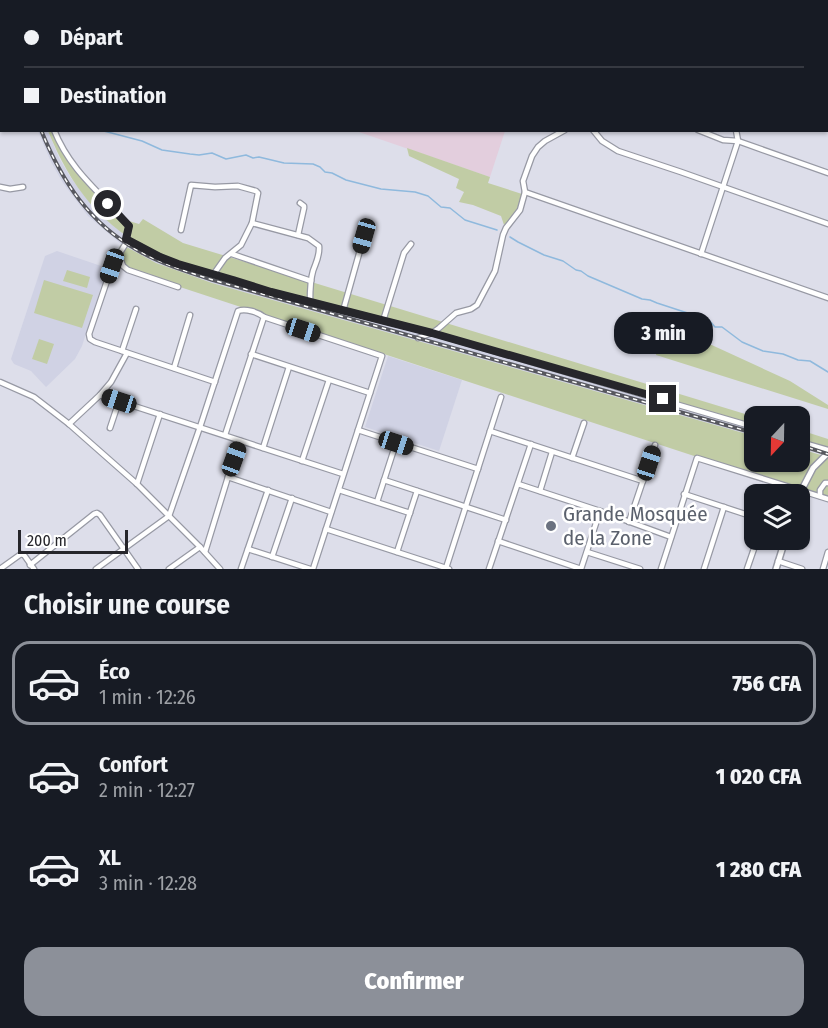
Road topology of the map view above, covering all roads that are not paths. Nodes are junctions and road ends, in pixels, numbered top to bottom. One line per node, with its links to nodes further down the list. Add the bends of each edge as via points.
1 (55, 132): 18 (street, via 69,160 129,226)
2 (561, 132): 11 (street, via 544,141 532,156 524,181)
3 (595, 132): 10 (street, via 618,151)
4 (703, 132): 6 (street)
5 (736, 132): 6 (street)
6 (738, 141): 7 (street); 10 (street)
7 (828, 173)
8 (0, 187): 9 (street)
9 (23, 187)
10 (724, 188): 14 (street); 21 (street)
11 (525, 192): 21 (street); 33 (street, via 520,210 506,228 495,271 481,300 475,308 456,313)
12 (300, 203): 16 (street, via 304,208)
13 (252, 222): 15 (street, via 256,191 195,184 191,185); 16 (street); 20 (street)
14 (828, 224)
15 (181, 230)
16 (298, 235): 24 (street, via 319,246)
17 (364, 236): 29 (street)
18 (126, 239): 22 (street); 23 (street, via 160,257)
19 (411, 244): 32 (street, via 404,253)
20 (232, 254): 23 (street); 24 (street)
21 (701, 254): 26 (street)
22 (119, 255): 25 (street, via 128,270); 35 (street, via 89,334 95,342)
23 (213, 275): 27 (street)
24 (311, 281): 27 (street)
25 (178, 287)
26 (828, 298)
27 (310, 302): 29 (street)
28 (136, 309): 35 (street)
29 (343, 311): 32 (street)
30 (190, 315): 38 (street)
31 (264, 317): 36 (street); 41 (street, via 238,310); 42 (street, via 382,356)
32 (383, 321): 33 (street)
33 (432, 333): 34 (street); 49 (street)
34 (418, 338)
35 (125, 352): 38 (street); 43 (street, via 111,382)
36 (251, 354): 37 (street); 54 (street)
37 (289, 367): 39 (street); 60 (street)
38 (174, 368): 41 (street)
39 (329, 380): 42 (street); 64 (street)
40 (0, 382): 48 (street, via 34,397)
41 (215, 382): 51 (street)
42 (370, 393): 52 (street)
43 (100, 394): 45 (street); 48 (street)
44 (501, 397): 53 (street)
45 (119, 401): 46 (street); 50 (street)
46 (160, 414): 51 (street); 71 (street)
47 (584, 423): 63 (street)
48 (69, 424): 71 (street)
49 (744, 424)
50 (110, 428)
51 (200, 428): 54 (street); 91 (street)
52 (358, 430): 56 (street); 66 (street)
53 (490, 431): 57 (street); 65 (street)
54 (225, 435): 55 (street)
55 (241, 441): 60 (street); 67 (street)
56 (396, 443): 65 (street); 68 (street)
57 (531, 444): 61 (street); 72 (street)
58 (655, 445): 69 (street)
59 (810, 446): 62 (street)
60 (263, 448): 64 (street)
61 (552, 452): 63 (street); 78 (street)
62 (828, 452): 74 (street)
63 (572, 458): 69 (street)
64 (302, 461): 66 (street)
65 (478, 469): 85 (street)
66 (344, 474): 76 (street)
67 (228, 477): 75 (street); 102 (street)
68 (384, 480): 77 (street); 84 (street)
69 (643, 481): 93 (street)
70 (828, 483): 81 (street, via 820,490)
71 (137, 484): 91 (street)
72 (518, 484): 78 (street); 92 (street)
73 (774, 484): 79 (street, via 698,458)
74 (805, 484)
75 (268, 490): 82 (street); 99 (street)
76 (339, 490): 84 (street); 88 (street)
77 (417, 491): 85 (street); 89 (street)
78 (540, 491): 87 (street)
79 (684, 494): 86 (street); 95 (street)
80 (810, 494): 81 (street)
81 (820, 496): 83 (street)
82 (291, 498): 88 (street); 106 (street)
83 (828, 499)
84 (377, 502): 89 (street)
85 (466, 507): 92 (street); 112 (street)
86 (724, 507): 90 (street); 123 (street)
87 (600, 511): 93 (street); 104 (street)
88 (331, 512): 94 (street)
89 (410, 513): 103 (street)
90 (744, 514)
91 (169, 516): 97 (street); 98 (street)
92 (506, 520): 96 (street)
93 (629, 522): 95 (street)
94 (326, 529): 103 (street); 118 (street)
95 (671, 537): 122 (street)
96 (498, 541): 104 (street, via 581,569); 120 (street)
97 (200, 547): 102 (street); 115 (street)
98 (123, 549): 109 (street, via 97,513); 113 (street); 114 (street)
99 (248, 549): 106 (street); 117 (street)
100 (754, 550): 124 (street)
101 (782, 550): 107 (street)
102 (205, 552): 116 (street)
103 (397, 552): 108 (street)
104 (587, 552): 110 (street)
105 (828, 552): 127 (street)
106 (272, 557): 118 (street)
107 (778, 561): 125 (street); 126 (street)
108 (426, 562): 112 (street); 119 (street)
109 (32, 567): 111 (street, via 24,555 19,555)
110 (626, 567): 121 (street)
111 (1, 568)
112 (447, 568)
113 (96, 569)
114 (138, 569)
115 (169, 569)
116 (220, 569)
117 (241, 569)
118 (311, 569)
119 (424, 569)
120 (489, 569)
121 (640, 569)
122 (661, 569)
123 (704, 569)
124 (747, 569)
125 (776, 569)
126 (802, 569)
127 (823, 569)

